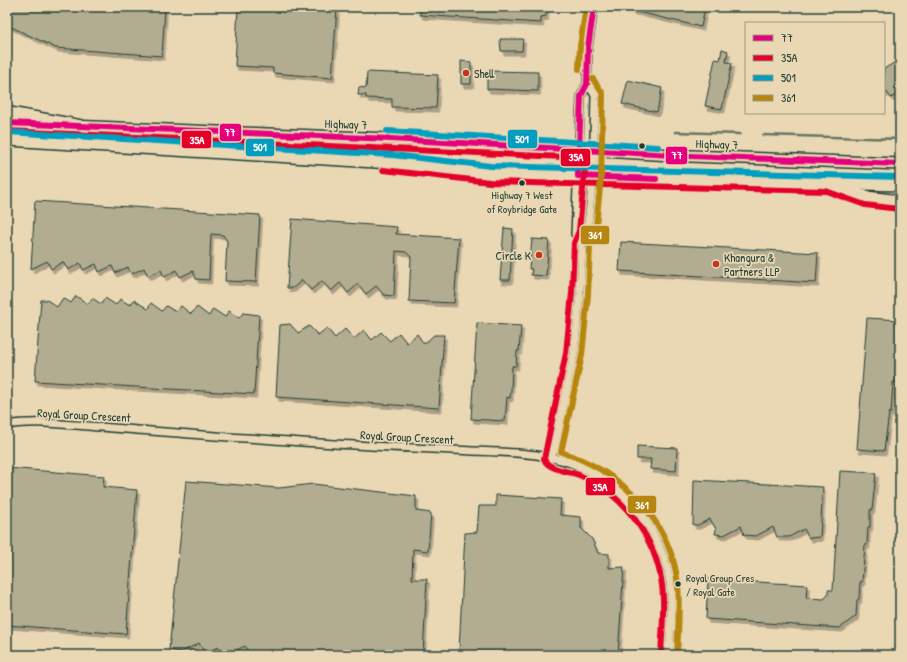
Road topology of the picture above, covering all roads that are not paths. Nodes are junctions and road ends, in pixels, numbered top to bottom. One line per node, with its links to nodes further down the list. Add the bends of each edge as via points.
1 (594, 7): 2 (street, via 588,47)
2 (587, 84): 7 (street, via 581,96); 8 (street, via 595,95)
3 (7, 113): 5 (highway)
4 (7, 122): 5 (main road, Highway 7)
5 (79, 126): 7 (main road, Highway 7)
6 (7, 140): 10 (main road, via 392,162 490,174)
7 (580, 150): 8 (main road, Highway 7); 10 (street)
8 (595, 150): 9 (main road, Highway 7); 11 (street)
9 (900, 164)
10 (578, 176): 11 (main road); 15 (street, via 575,234)
11 (593, 177): 12 (main road); 15 (street, via 587,233)
12 (827, 183): 13 (main road); 14 (main road, via 867,197)
13 (900, 185)
14 (900, 201)
15 (582, 244): 17 (street, via 574,354)
16 (7, 425): 17 (street, Royal Group Crescent, via 57,424)
17 (552, 458): 18 (street, Royal Group Crescent, via 597,475 618,490 641,514 656,538 670,583)
18 (669, 655)

